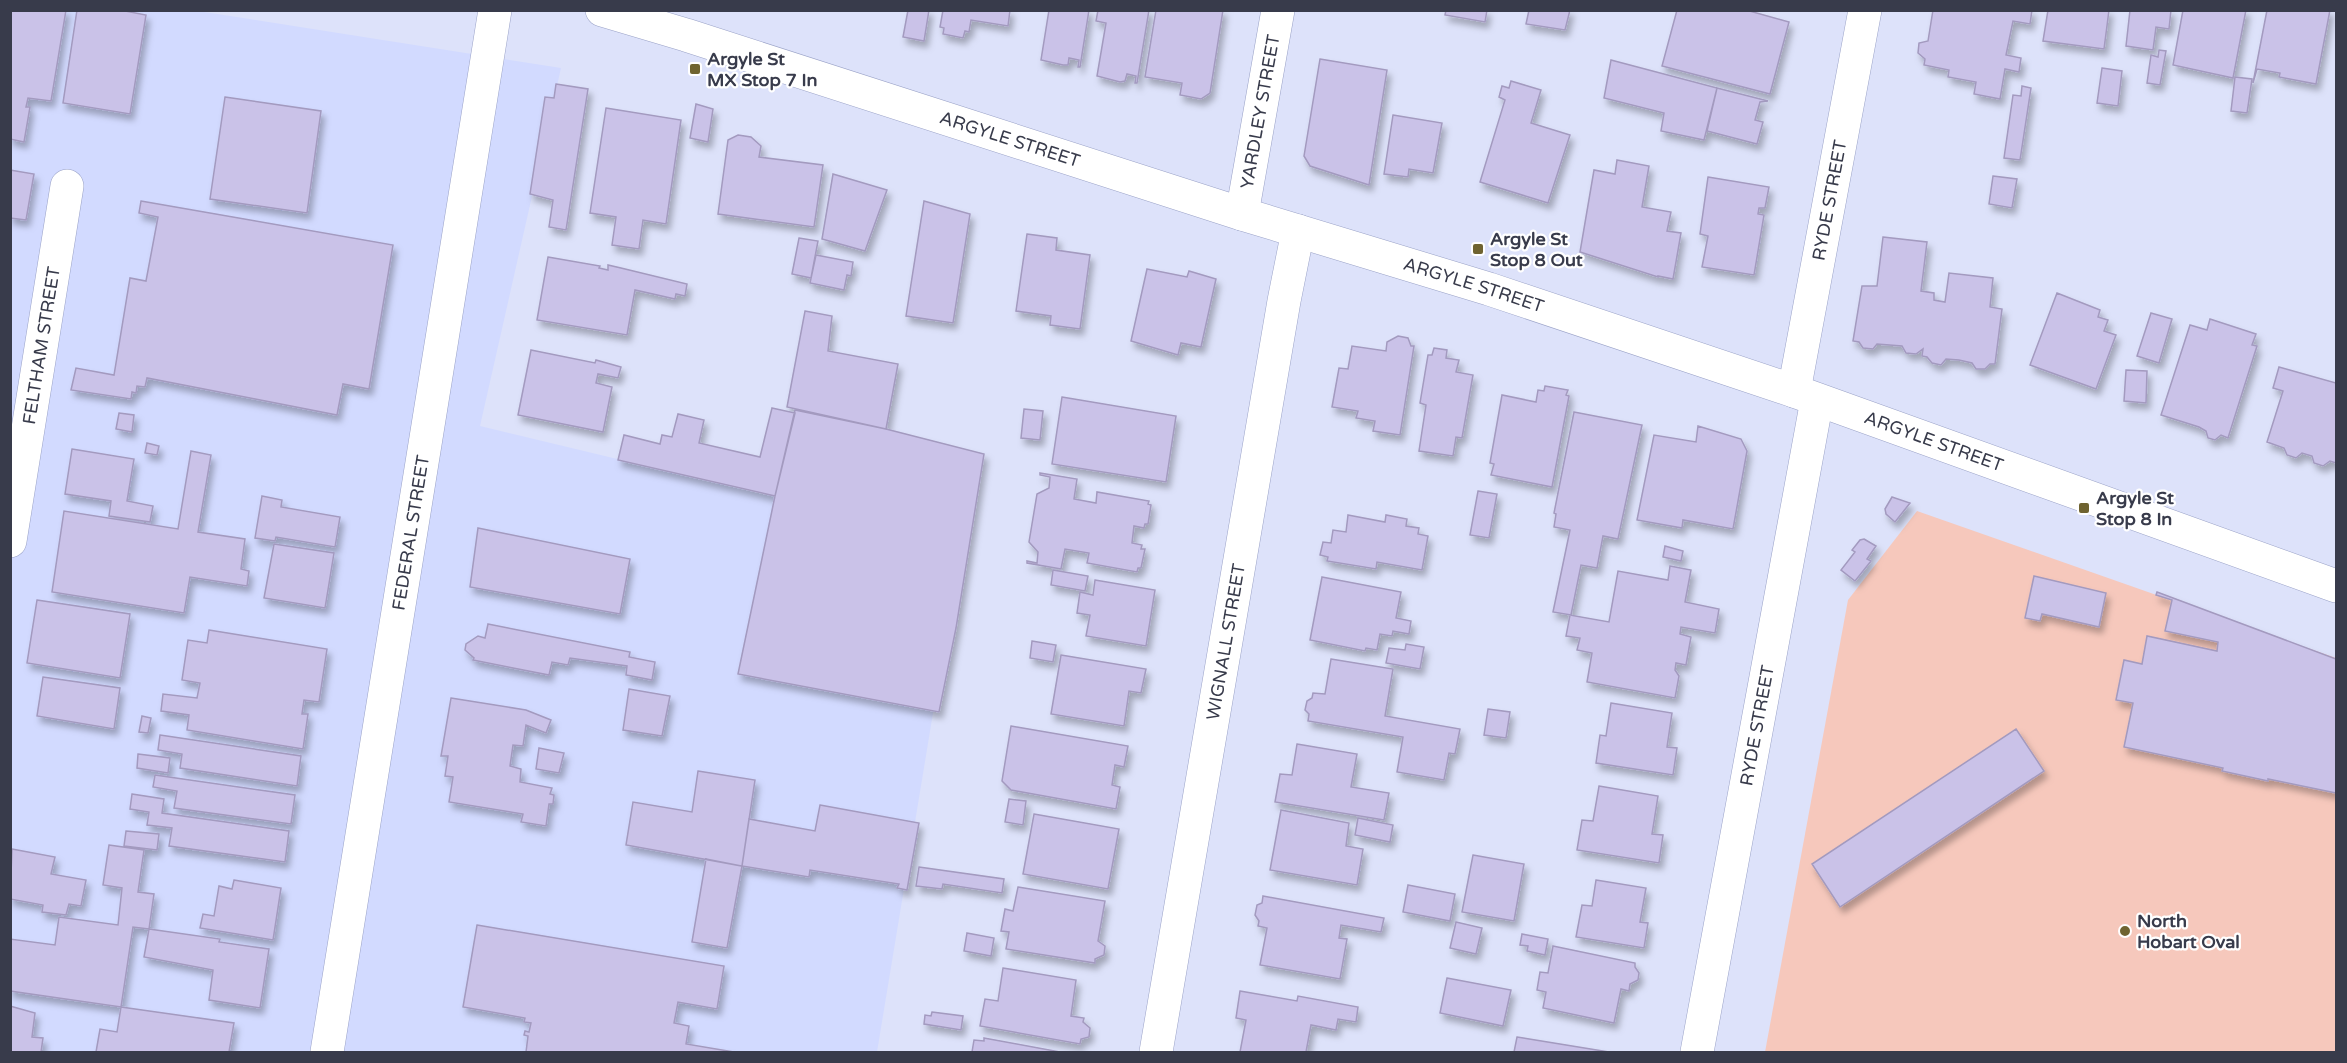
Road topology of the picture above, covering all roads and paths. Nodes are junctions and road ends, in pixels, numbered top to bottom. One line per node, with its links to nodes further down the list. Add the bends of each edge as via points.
1 (495, 10): 11 (street, FEDERAL STREET)
2 (602, 10): 6 (street, ARGYLE STREET)
3 (1278, 10): 6 (street, YARDLEY STREET)
4 (1865, 10): 8 (street, RYDE STREET)
5 (67, 186): 9 (street, FELTHAM STREET)
6 (1242, 214): 7 (street, ARGYLE STREET)
7 (1298, 231): 8 (street, ARGYLE STREET, via 1489,289); 12 (street, WIGNALL STREET)
8 (1806, 395): 10 (street, ARGYLE STREET); 13 (street, RYDE STREET)
9 (10, 542)
10 (2337, 586)
11 (327, 1053)
12 (1156, 1053)
13 (1697, 1053)

